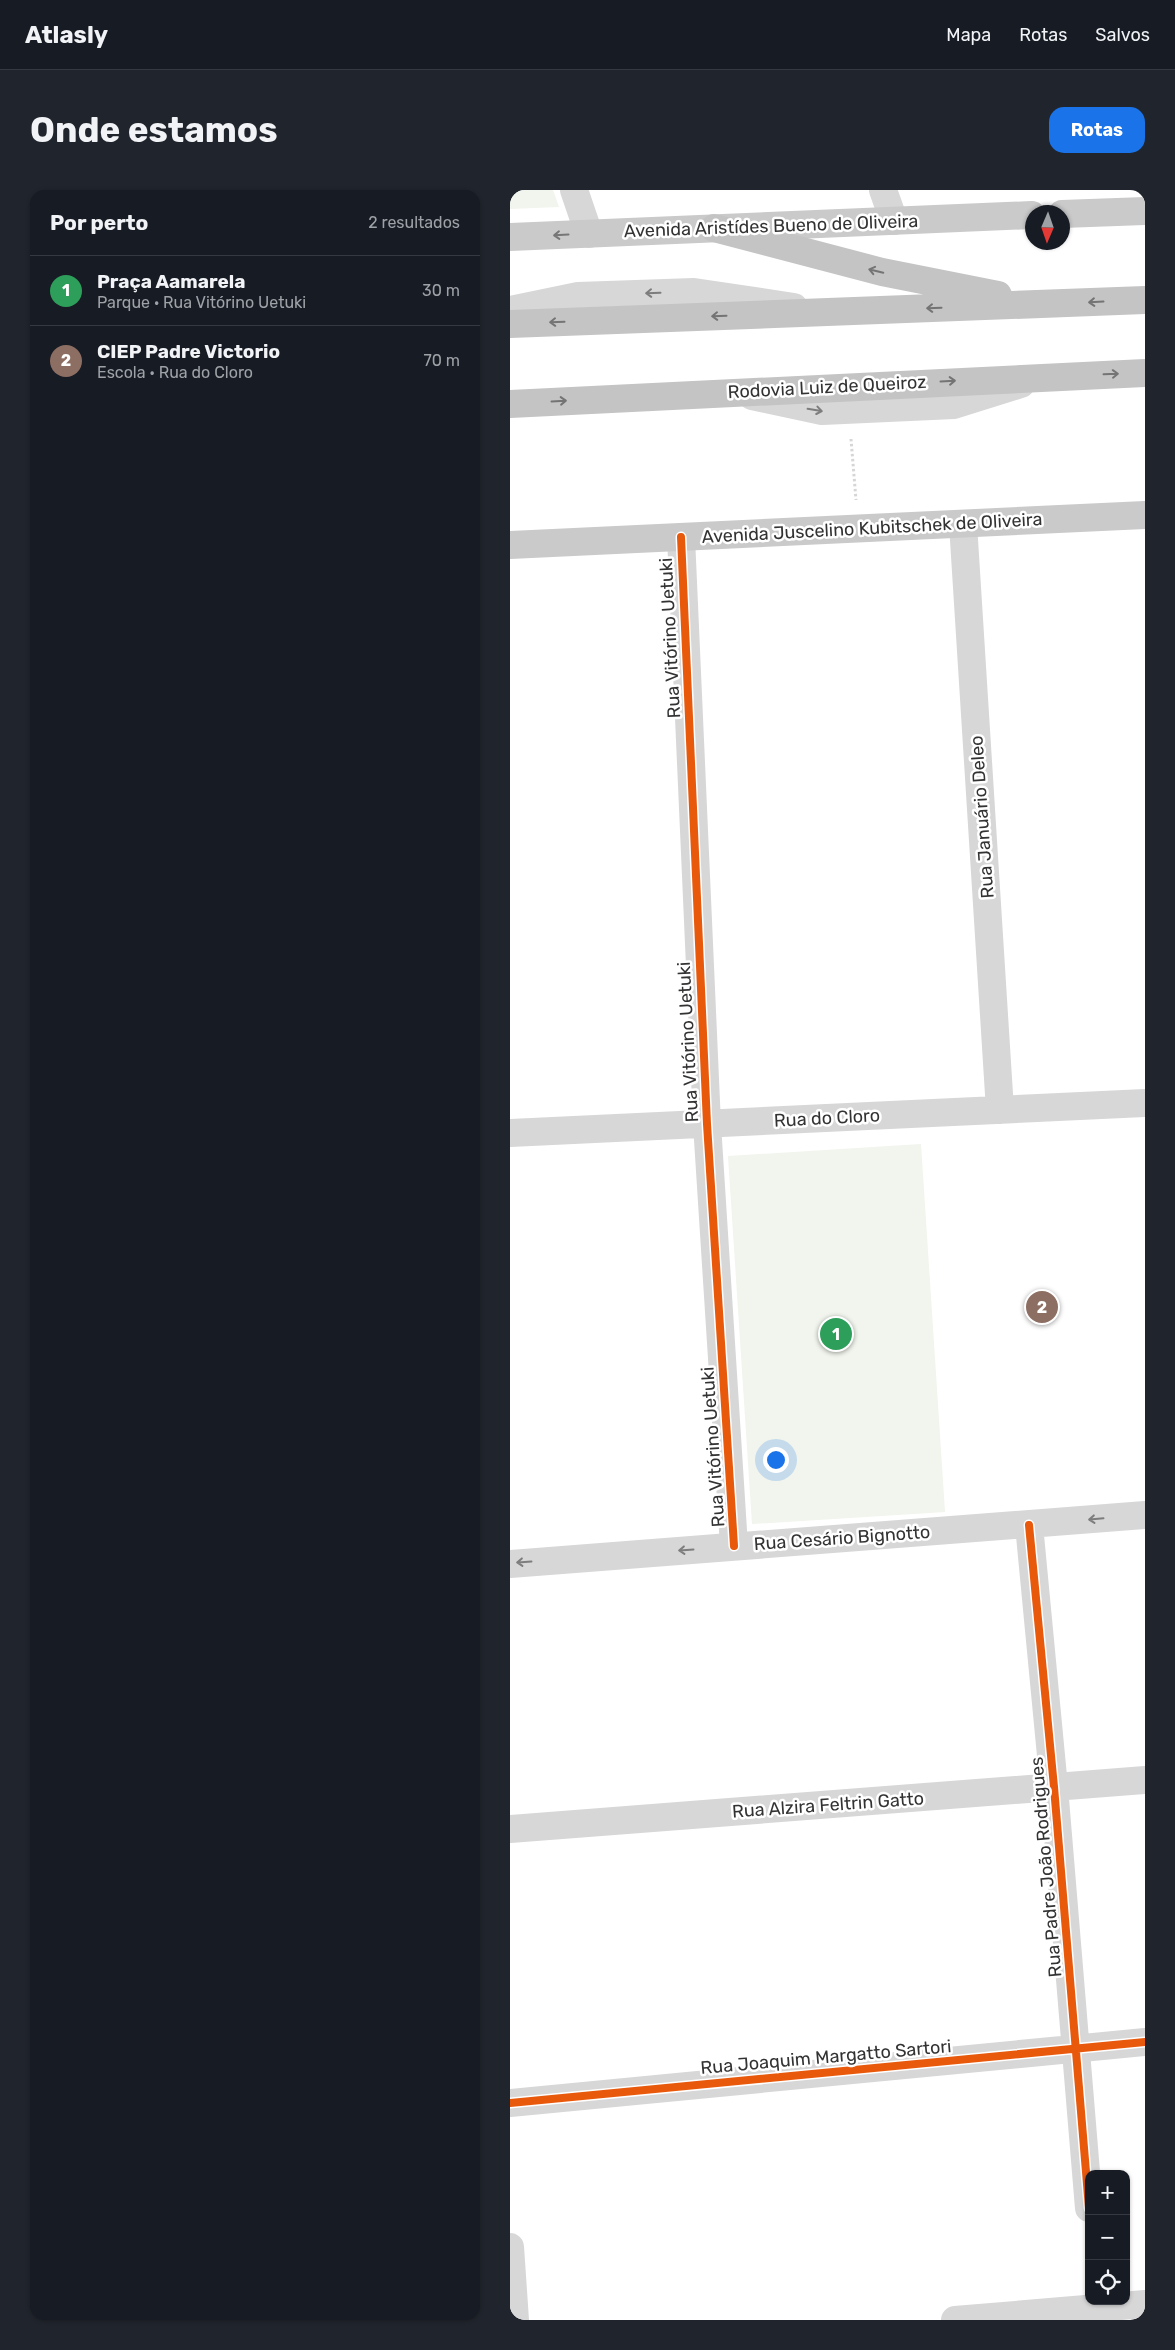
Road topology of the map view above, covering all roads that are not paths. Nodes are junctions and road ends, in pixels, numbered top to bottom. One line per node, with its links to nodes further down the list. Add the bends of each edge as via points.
1 (574, 190): 8 (street)
2 (883, 190): 6 (street)
3 (1145, 211): 4 (main road)
4 (1070, 214)
5 (1025, 216): 6 (main road, Avenida Aristídes Bueno de Oliveira)
6 (894, 221): 7 (main road, Avenida Aristídes Bueno de Oliveira)
7 (714, 228): 8 (main road, Avenida Aristídes Bueno de Oliveira); 11 (highway, one-way to 7, via 882,272)
8 (589, 234): 9 (main road, Avenida Aristídes Bueno de Oliveira, one-way to 9)
9 (510, 237)
10 (1145, 300): 11 (highway, one-way to 11)
11 (1044, 304): 13 (highway, one-way to 13)
12 (510, 310): 13 (street, one-way to 12, via 694,292 578,296)
13 (823, 312): 14 (highway, one-way to 14)
14 (510, 324)
15 (1145, 373): 16 (highway, Rodovia Luiz de Queiroz, one-way to 15)
16 (510, 404)
17 (1145, 515): 18 (main road, Avenida Juscelino Kubitschek de Oliveira)
18 (963, 524): 19 (main road, Avenida Juscelino Kubitschek de Oliveira); 22 (street, Rua Januário Deleo)
19 (681, 537): 20 (main road, Avenida Juscelino Kubitschek de Oliveira); 23 (street, Rua Vitórino Uetuki)
20 (510, 545)
21 (1145, 1103): 22 (street, Rua do Cloro)
22 (1000, 1110): 23 (street, Rua do Cloro)
23 (707, 1124): 24 (street, Rua do Cloro); 27 (street, Rua Vitórino Uetuki)
24 (510, 1133)
25 (1145, 1515): 26 (street, Rua Cesário Bignotto, one-way to 26)
26 (1029, 1525): 27 (street, Rua Cesário Bignotto); 30 (street, Rua Padre João Rodrigues)
27 (734, 1546): 28 (street, Rua Cesário Bignotto, one-way to 28)
28 (510, 1564)
29 (1145, 1780): 30 (street, Rua Alzira Feltrin Gatto)
30 (1054, 1787): 31 (street, Rua Alzira Feltrin Gatto); 33 (street, Rua Padre João Rodrigues)
31 (510, 1829)
32 (1145, 2042): 33 (street, Rua Joaquim Margatto Sartori)
33 (1077, 2048): 34 (street, Rua Joaquim Margatto Sartori); 35 (street, Rua Padre João Rodrigues)
34 (510, 2103)
35 (1086, 2170)
36 (510, 2247): 39 (street)
37 (1145, 2304): 38 (street)
38 (1096, 2309): 40 (street)
39 (515, 2320)
40 (955, 2320)

